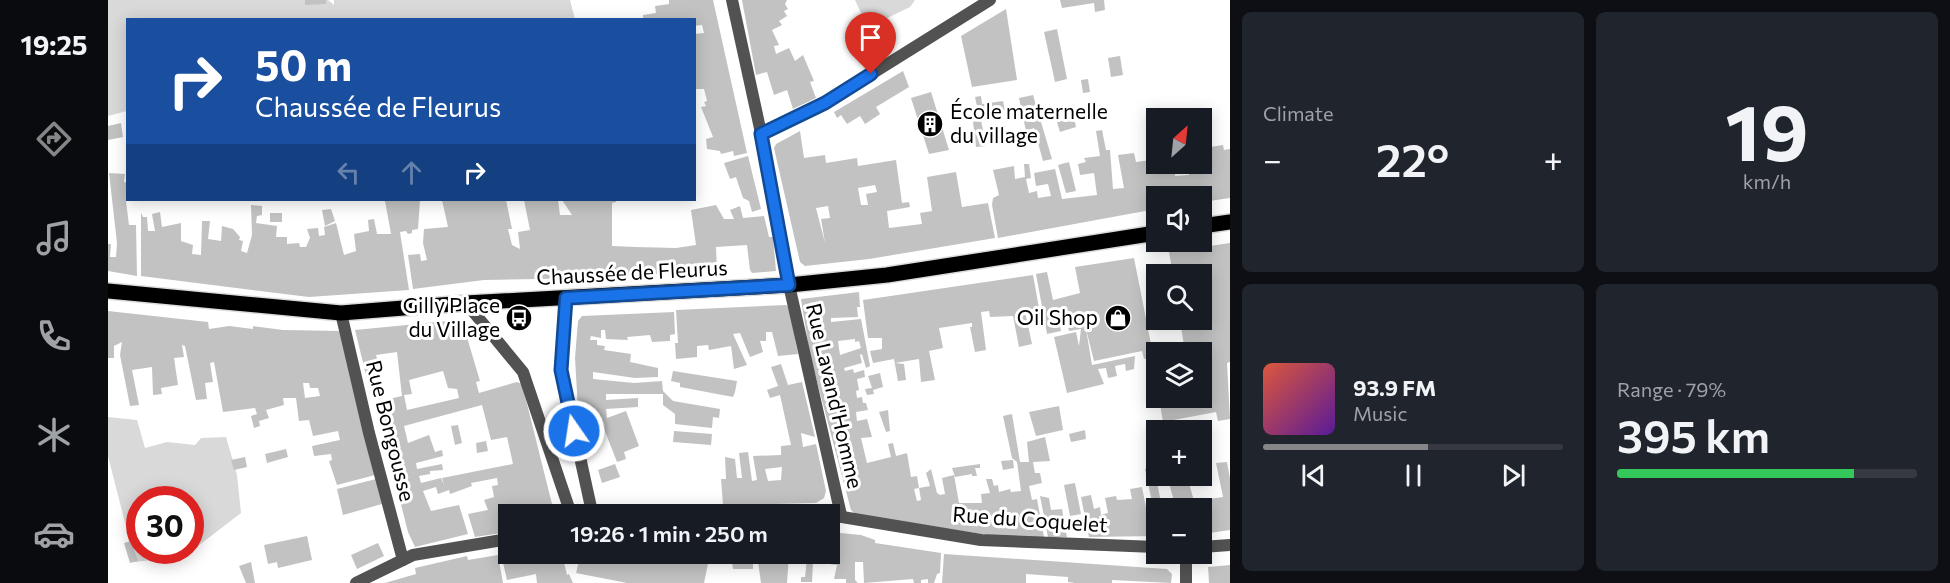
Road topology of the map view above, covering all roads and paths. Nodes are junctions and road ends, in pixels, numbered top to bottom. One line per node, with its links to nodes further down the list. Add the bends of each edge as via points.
1 (732, 0): 3 (street, Rue Lavand'Homme)
2 (990, 0): 3 (street, via 825,103)
3 (761, 134): 7 (street, Rue Lavand'Homme)
4 (1230, 222): 5 (main road)
5 (1212, 225)
6 (1146, 235): 7 (main road, Chaussée de Fleurus, via 887,275)
7 (789, 285): 9 (main road, Chaussée de Fleurus); 14 (street, Rue Lavand'Homme)
8 (108, 291): 11 (main road, Chaussée de Fleurus)
9 (566, 298): 10 (main road, Chaussée de Fleurus); 13 (street, via 561,370)
10 (466, 303): 11 (main road, Chaussée de Fleurus); 12 (street, via 523,372)
11 (340, 313): 20 (street, Rue Bongousse)
12 (568, 504)
13 (584, 504)
14 (833, 504)
15 (840, 516): 19 (street, Rue du Coquelet, via 981,540)
16 (498, 541): 20 (street)
17 (1230, 545): 18 (street)
18 (1212, 546)
19 (1146, 547)
20 (403, 560): 22 (street)
21 (1186, 564): 23 (street)
22 (356, 583)
23 (1186, 583)

